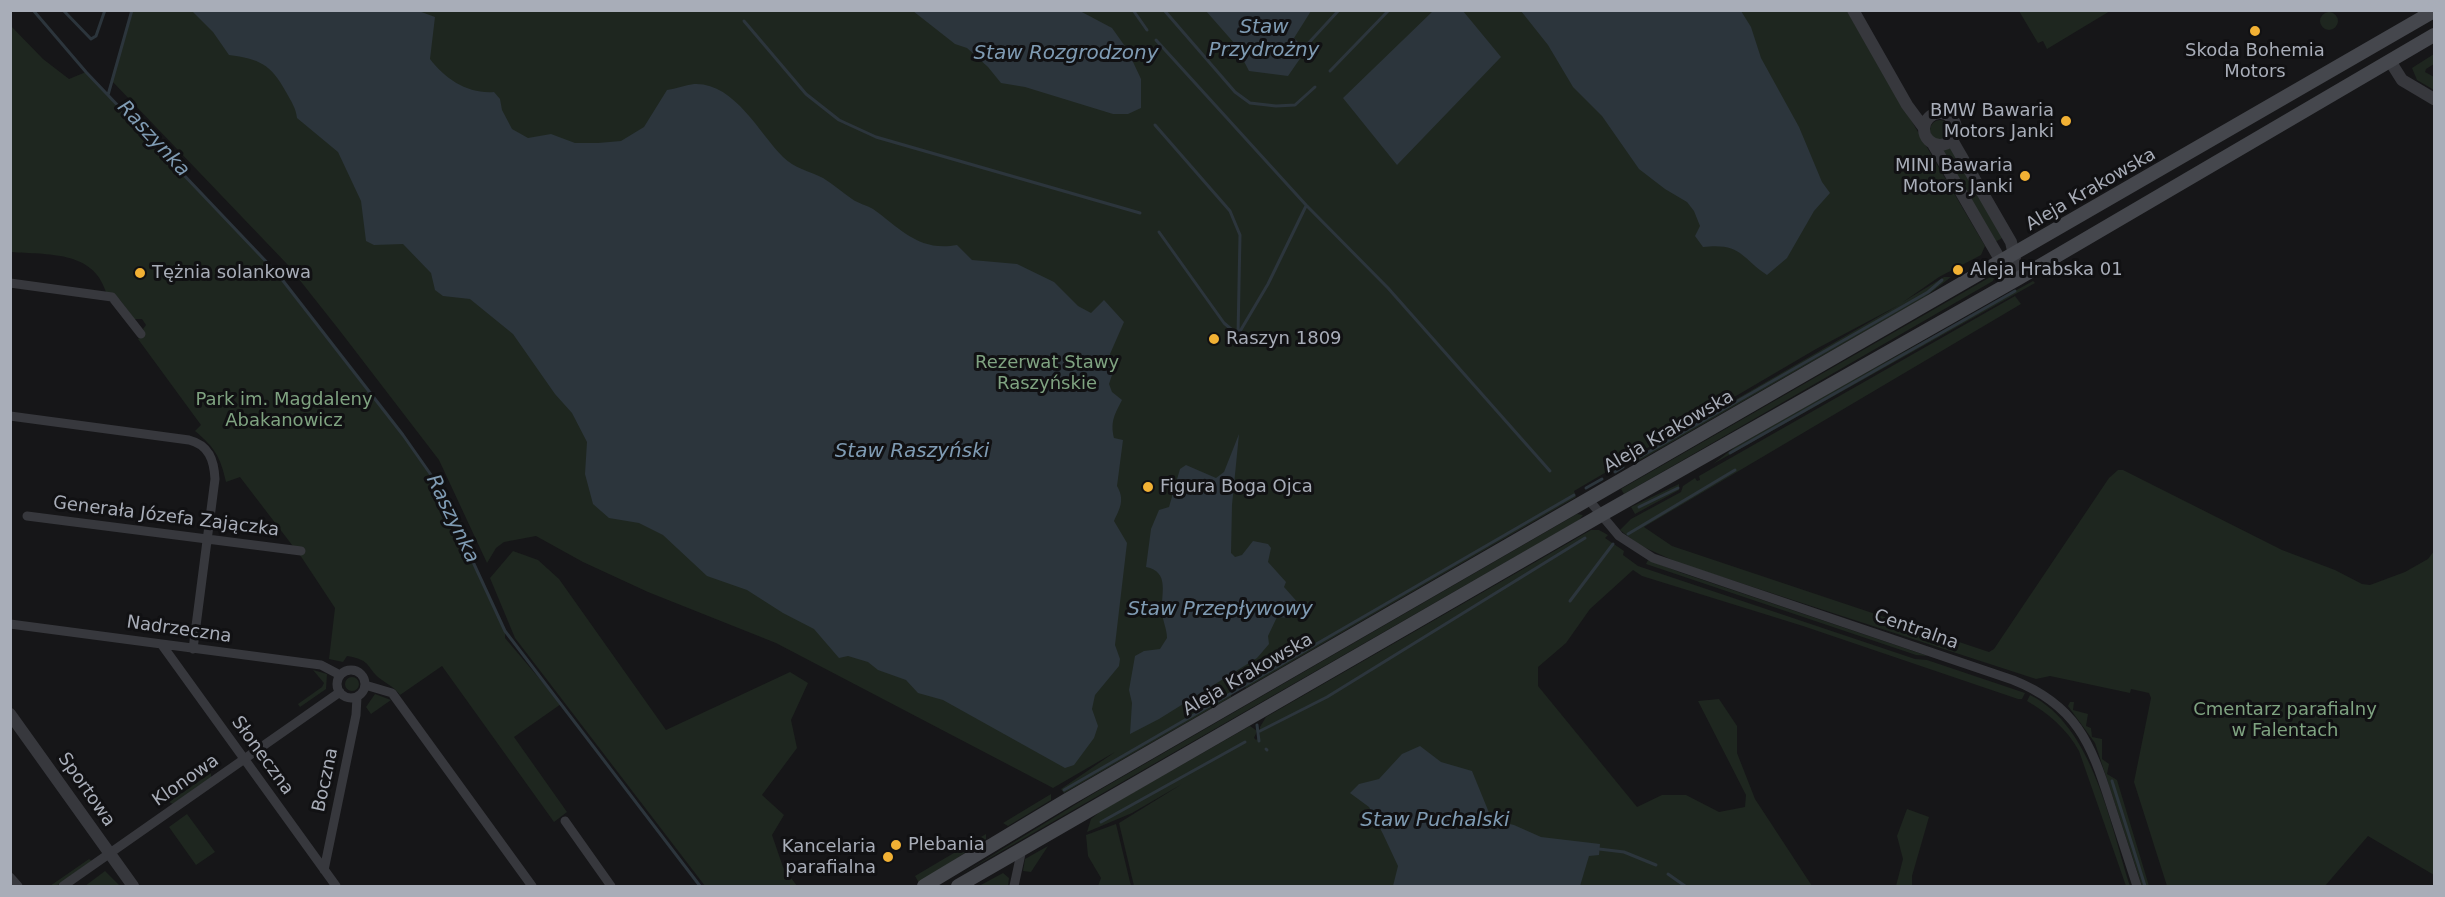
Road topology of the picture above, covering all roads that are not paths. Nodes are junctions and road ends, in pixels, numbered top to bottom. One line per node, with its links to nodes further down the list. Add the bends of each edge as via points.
1 (1853, 10): 6 (street)
2 (2434, 11): 11 (main road, Aleja Krakowska)
3 (2434, 35): 4 (main road)
4 (2390, 61): 5 (street, via 2402,80); 13 (main road)
5 (2434, 99)
6 (1907, 101): 7 (street); 8 (street)
7 (1933, 115): 8 (street); 9 (street, via 1945,114 1954,121)
8 (1924, 128): 10 (street)
9 (1952, 140): 10 (street, via 1944,145); 12 (street, via 2011,242)
10 (1933, 144): 12 (street)
11 (2039, 241): 12 (main road, Aleja Krakowska); 13 (main road, via 2030,254)
12 (2007, 258): 14 (street); 18 (main road, Aleja Krakowska)
13 (2036, 268): 14 (main road)
14 (2019, 278): 19 (main road)
15 (10, 283): 16 (street, via 109,296)
16 (141, 334)
17 (10, 417): 21 (street, via 201,444 210,453 215,467)
18 (1588, 499): 19 (street, Centralna); 37 (main road, Aleja Krakowska)
19 (1601, 515): 33 (main road); 47 (street, Centralna, via 1628,543 1663,562 2013,680 2048,696 2070,716 2088,742)
20 (27, 516): 21 (street, Generała Józefa Zajączka)
21 (208, 539): 22 (street, Generała Józefa Zajączka); 25 (street)
22 (301, 551)
23 (10, 624): 24 (street, Nadrzeczna)
24 (162, 645): 25 (street, Nadrzeczna); 31 (street, Słoneczna)
25 (192, 649): 26 (street, Nadrzeczna, via 321,665)
26 (340, 675): 27 (street, via 348,670 357,671); 28 (street)
27 (365, 685): 29 (street); 42 (street, via 392,693)
28 (340, 692): 29 (street); 31 (street, Klonowa)
29 (357, 697): 35 (street, Boczna)
30 (10, 714): 34 (street, Sportowa)
31 (244, 759): 34 (street, Klonowa); 35 (street, Słoneczna)
32 (565, 821): 43 (street)
33 (1022, 849): 45 (main road); 46 (street)
34 (110, 855): 39 (street, Klonowa); 40 (street, Sportowa)
35 (324, 870): 41 (street, Słoneczna)
36 (10, 877): 38 (street)
37 (944, 881): 44 (main road, Aleja Krakowska)
38 (18, 886)
39 (63, 886)
40 (133, 886)
41 (336, 886)
42 (532, 886)
43 (611, 886)
44 (924, 886)
45 (958, 886)
46 (1014, 886)
47 (2137, 886)

